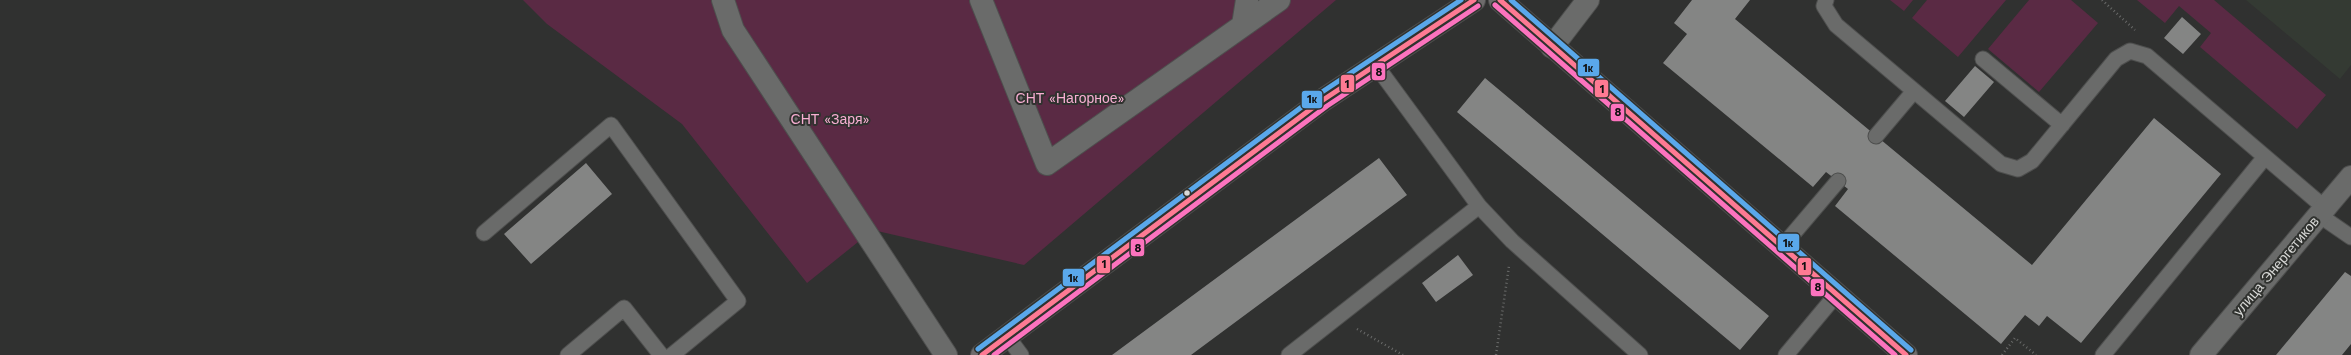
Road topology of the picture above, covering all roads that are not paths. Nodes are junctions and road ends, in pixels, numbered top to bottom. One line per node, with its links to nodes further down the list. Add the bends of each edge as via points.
1 (723, 0): 29 (street, via 733,30)
2 (981, 0): 9 (street, via 1047,164)
3 (1247, 0): 9 (street)
4 (1279, 0): 9 (street)
5 (1474, 0): 12 (street)
6 (1500, 0): 10 (street)
7 (1588, 0): 10 (street)
8 (1826, 0): 13 (lane, via 1824,6 1836,25)
9 (1243, 25)
10 (1552, 47): 23 (street)
11 (1983, 59): 14 (lane)
12 (1375, 64): 19 (lane); 25 (street, via 1230,167)
13 (1914, 91): 14 (lane, via 2001,164 2018,169 2032,161); 15 (lane)
14 (2062, 125): 16 (lane, via 2116,60 2130,51 2147,56)
15 (1876, 136)
16 (2265, 157): 20 (lane); 36 (lane)
17 (2351, 178): 20 (street, улица Энергетиков)
18 (1838, 181): 23 (lane)
19 (1479, 206): 32 (lane); 33 (lane, via 1512,241)
20 (2322, 211): 22 (lane); 37 (street, улица Энергетиков)
21 (484, 233): 28 (lane, via 610,125 738,301)
22 (2351, 237)
23 (1781, 248): 24 (street)
24 (1836, 295): 34 (lane); 35 (street)
25 (1007, 336): 30 (street); 31 (lane)
26 (568, 355): 27 (lane, via 624,308)
27 (661, 355)
28 (672, 355)
29 (946, 355)
30 (982, 355)
31 (1021, 355)
32 (1289, 355)
33 (1640, 355)
34 (1786, 355)
35 (1906, 355)
36 (2103, 355)
37 (2201, 355)

